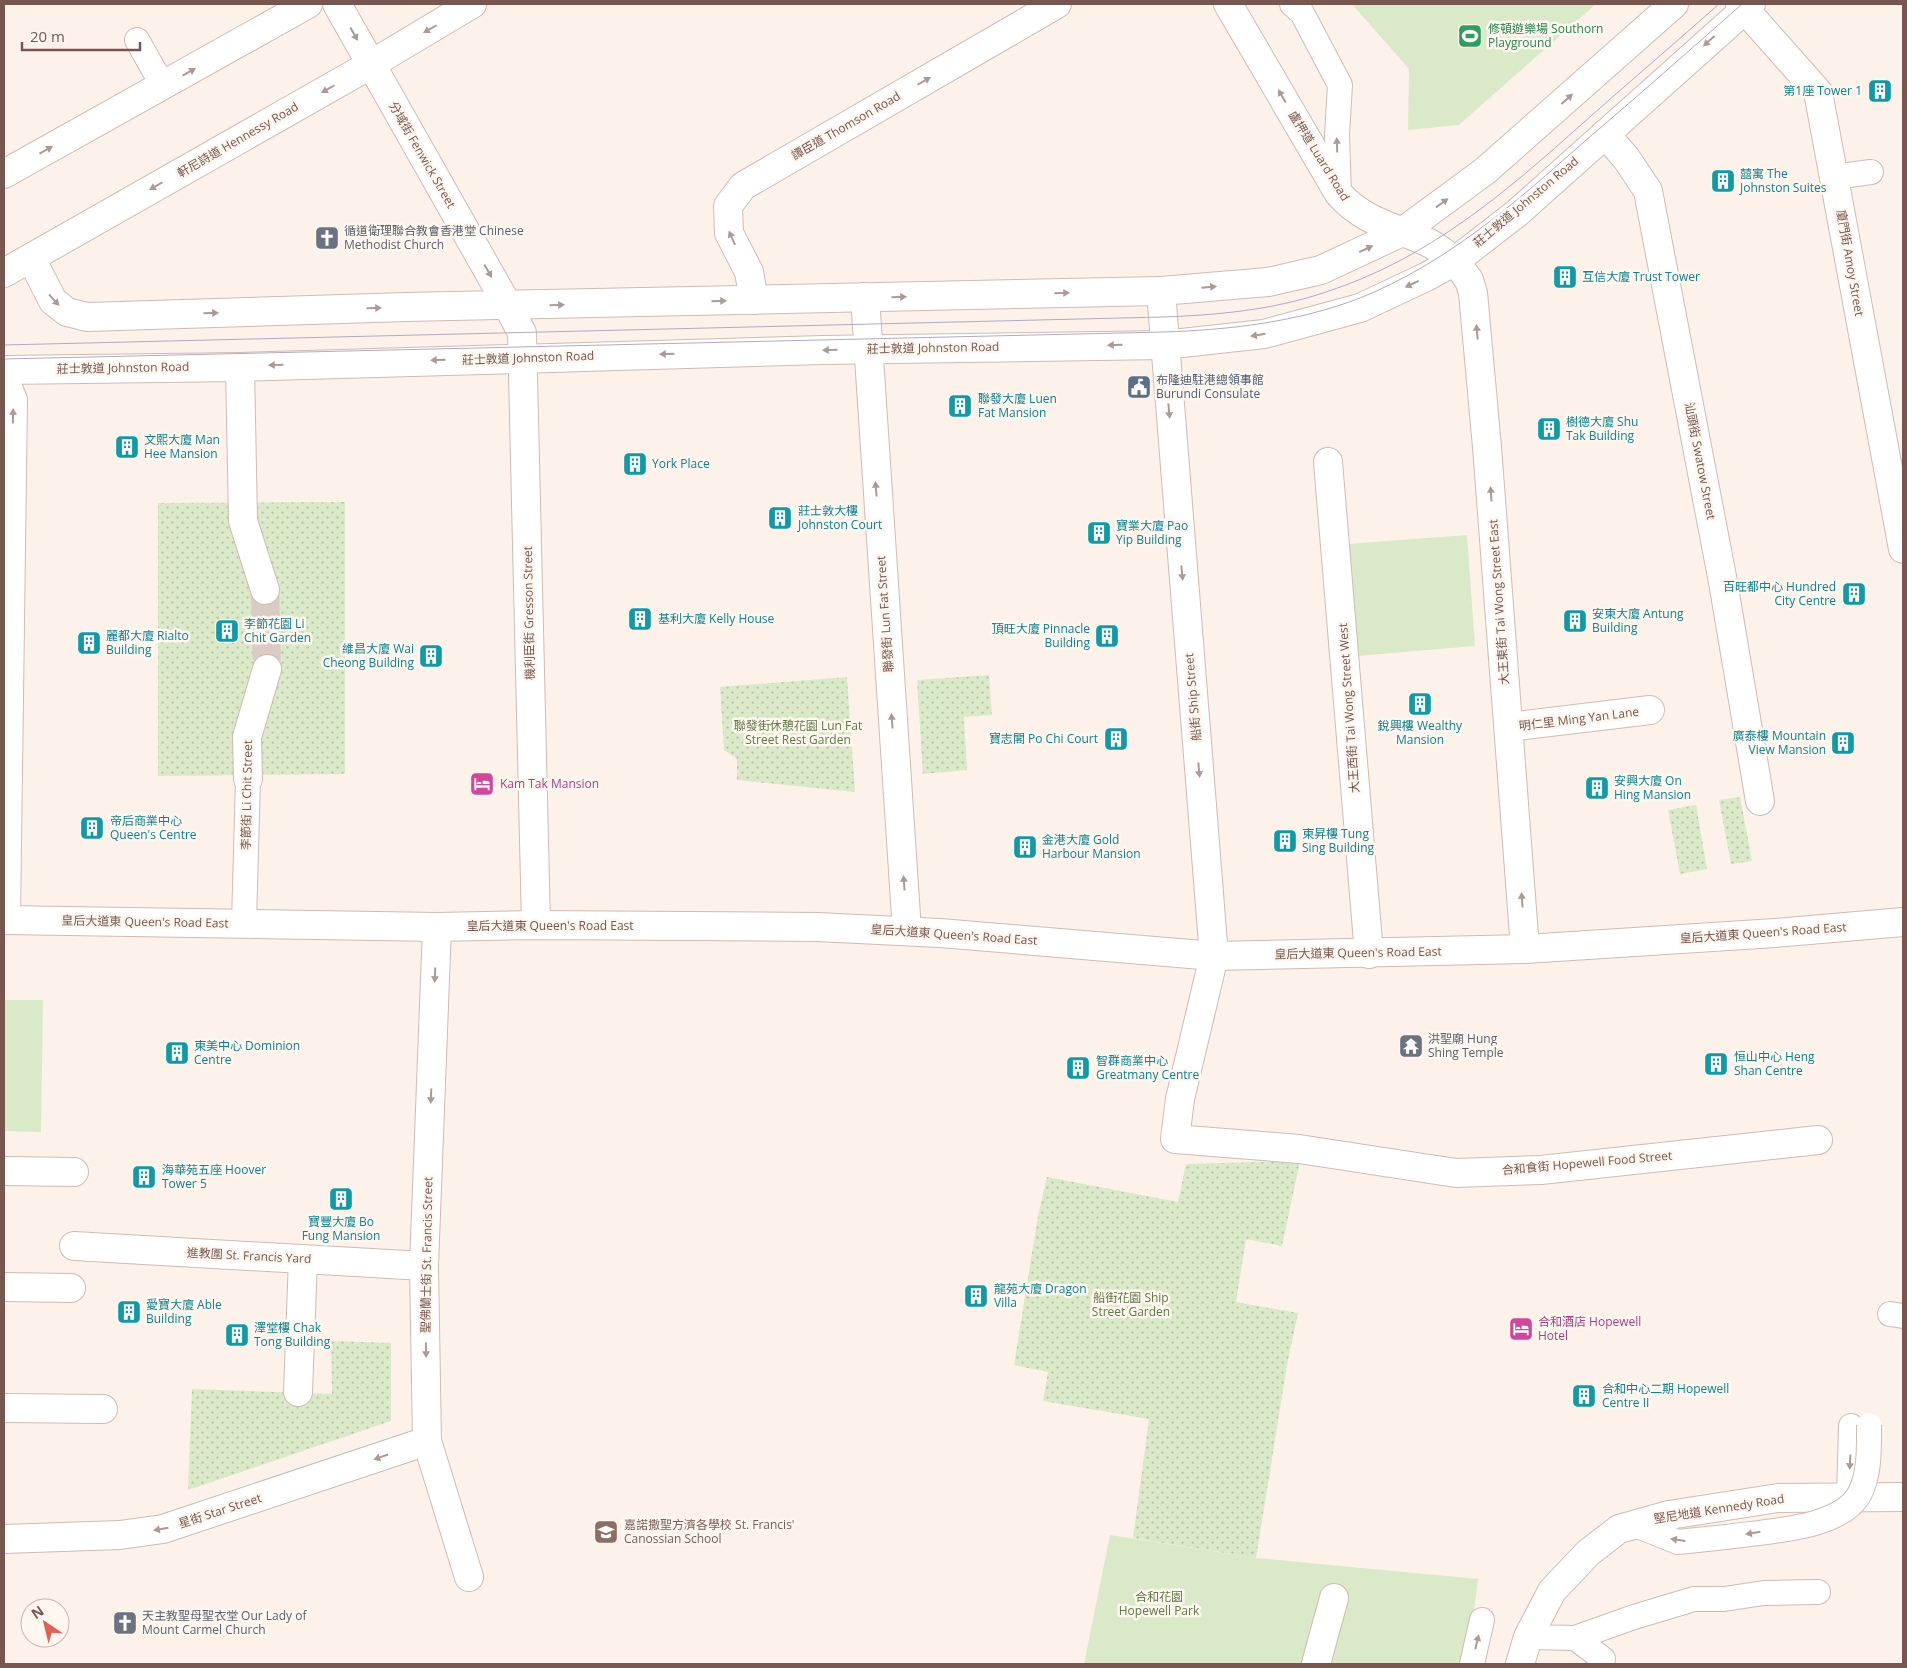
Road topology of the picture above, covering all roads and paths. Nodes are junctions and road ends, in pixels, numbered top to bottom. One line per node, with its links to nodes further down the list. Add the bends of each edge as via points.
1 (337, 4): 10 (street, 分域街 Fenwick Street, one-way to 10)
2 (472, 4): 10 (street, 軒尼詩道 Hennessy Road, one-way to 10)
3 (1057, 4): 23 (street, 譚臣道 Thomson Road, one-way to 3, via 749,272 729,233 728,206 742,186)
4 (1228, 4): 16 (street, 盧押道 Luard Road, one-way to 4)
5 (1292, 4): 16 (lane, one-way to 5, via 1337,136 1340,85 1302,13)
6 (1674, 4): 17 (street, one-way to 6, via 1485,171)
7 (1745, 5): 12 (street, 莊士敦道 Johnston Road, one-way to 12); 15 (street, 廈門街 Amoy Street, via 1818,92)
8 (293, 8): 11 (street, one-way to 8)
9 (137, 40): 11 (lane)
10 (370, 65): 18 (street, 軒尼詩道 Hennessy Road, one-way to 18); 24 (street, 分域街 Fenwick Street, one-way to 24)
11 (162, 86): 14 (street, one-way to 11)
12 (1605, 134): 19 (street, 莊士敦道 Johnston Road, via 1517,213); 38 (street, 汕頭街 Swatow Street, via 1648,190 1723,582)
13 (1871, 172): 15 (lane)
14 (4, 174)
15 (1834, 177): 32 (street, 廈門街 Amoy Street)
16 (1339, 194): 17 (street, 盧押道 Luard Road, via 1365,217)
17 (1402, 232): 19 (street, 盧押道 Luard Road, via 1432,244); 21 (street, one-way to 17, via 1268,282 1321,270)
18 (31, 258): 20 (street, 軒尼詩道 Hennessy Road); 24 (street, one-way to 24, via 53,301 67,312 87,317)
19 (1454, 261): 25 (street, 莊士敦道 Johnston Road, one-way to 25, via 1338,316 1264,334); 36 (street, 大王東街 Tai Wong Street East, one-way to 19, via 1473,293 1469,280)
20 (4, 273)
21 (1161, 291): 22 (street, one-way to 21); 25 (street, 船街 Ship Street)
22 (864, 297): 23 (street); 26 (street, 聯發街 Lun Fat Street)
23 (754, 300): 24 (street, one-way to 23)
24 (508, 306): 27 (street, 機利臣街 Gresson Street, via 522,333)
25 (1164, 345): 26 (street, 莊士敦道 Johnston Road, one-way to 26); 47 (street, 船街 Ship Street, one-way to 47)
26 (867, 349): 27 (street, 莊士敦道 Johnston Road, one-way to 27); 44 (street, 聯發街 Lun Fat Street, one-way to 26)
27 (522, 358): 28 (street, 莊士敦道 Johnston Road, one-way to 28); 42 (street, 機利臣街 Gresson Street)
28 (240, 367): 29 (street, 莊士敦道 Johnston Road); 33 (street, via 243,520)
29 (4, 370)
30 (4, 378): 39 (street, one-way to 30, via 13,400)
31 (1328, 462): 46 (street, 大王西街 Tai Wong Street West)
32 (1903, 549)
33 (265, 590)
34 (267, 669): 37 (street, 李節街 Li Chit Street, via 247,737)
35 (1650, 710): 36 (street, 明仁里 Ming Yan Lane)
36 (1509, 727): 45 (street, 大王東街 Tai Wong Street East, one-way to 36)
37 (248, 779): 41 (lane, 李節街 Li Chit Street)
38 (1760, 801)
39 (5, 920): 41 (street, 皇后大道東 Queen's Road East)
40 (1903, 922): 45 (street, 皇后大道東 Queen's Road East)
41 (244, 923): 43 (street, 皇后大道東 Queen's Road East)
42 (536, 925): 43 (street, 皇后大道東 Queen's Road East); 44 (street, 皇后大道東 Queen's Road East, via 817,927)
43 (437, 927): 54 (street, 聖佛蘭士街 St. Francis Street, one-way to 54)
44 (907, 932): 47 (street, 皇后大道東 Queen's Road East)
45 (1525, 949): 46 (street, 皇后大道東 Queen's Road East)
46 (1370, 954): 47 (street, 皇后大道東 Queen's Road East)
47 (1214, 956): 48 (street, 船街 Ship Street)
48 (1180, 1099): 49 (street, 合和食街 Hopewell Food Street, via 1176,1139 1328,1153 1456,1172 1541,1170)
49 (1818, 1140)
50 (4, 1172): 51 (street)
51 (74, 1172)
52 (74, 1246): 53 (street, 進教圍 St. Francis Yard)
53 (303, 1259): 54 (street, 進教圍 St. Francis Yard); 57 (street)
54 (424, 1266): 60 (street, 聖佛蘭士街 St. Francis Street, one-way to 60)
55 (4, 1286): 56 (street)
56 (71, 1288)
57 (298, 1392)
58 (4, 1408): 59 (street)
59 (103, 1409)
60 (428, 1441): 65 (street, 星街 Star Street, one-way to 65, via 163,1529 120,1535); 66 (street, 聖佛蘭士街 St. Francis Street)
61 (1849, 1497): 62 (street, 堅尼地道 Kennedy Road); 63 (lane, via 1810,1515); 64 (street, 堅尼地道 Kennedy Road, via 1778,1498 1669,1514); 64 (lane, one-way to 64, bridge, via 1860,1425 1866,1475 1850,1508 1833,1518 1813,1524 1678,1542)
62 (1903, 1497)
63 (1777, 1521)
64 (1633, 1524): 70 (street, 堅尼地道 Kennedy Road, via 1619,1529 1574,1566 1552,1591)
65 (4, 1539)
66 (469, 1577)
67 (1818, 1592): 71 (lane, via 1694,1599)
68 (1334, 1598): 73 (street)
69 (1482, 1620): 74 (lane, one-way to 69)
70 (1528, 1637): 71 (lane); 75 (street, 堅尼地道 Kennedy Road)
71 (1575, 1638): 72 (lane)
72 (1603, 1659)
73 (1316, 1664)
74 (1472, 1664)
75 (1520, 1664)

